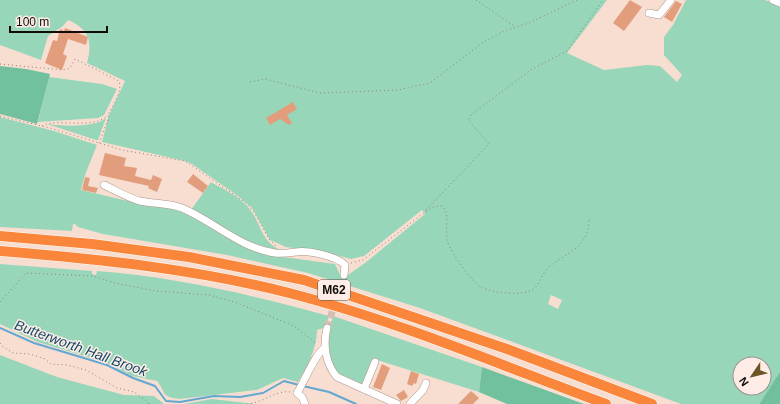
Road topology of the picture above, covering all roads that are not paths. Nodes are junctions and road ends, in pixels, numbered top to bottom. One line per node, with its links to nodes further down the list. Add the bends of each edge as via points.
1 (671, 0): 4 (street, via 659,15)
2 (773, 0): 3 (street)
3 (780, 3)
4 (649, 13)
5 (104, 185): 8 (street, via 139,201 183,209 230,236 259,249 274,253 297,252 331,256 345,265)
6 (0, 236): 18 (highway, M62, via 92,244 189,257 304,280 507,349)
7 (0, 251): 17 (highway, M62, via 79,257 189,272 293,294 394,325)
8 (344, 275)
9 (327, 328): 10 (street)
10 (323, 348): 13 (street, via 337,377); 14 (street, via 297,393)
11 (375, 362): 13 (street)
12 (426, 383): 16 (street)
13 (364, 389): 15 (street)
14 (305, 404)
15 (397, 404)
16 (410, 404)
17 (606, 404)
18 (652, 404)

